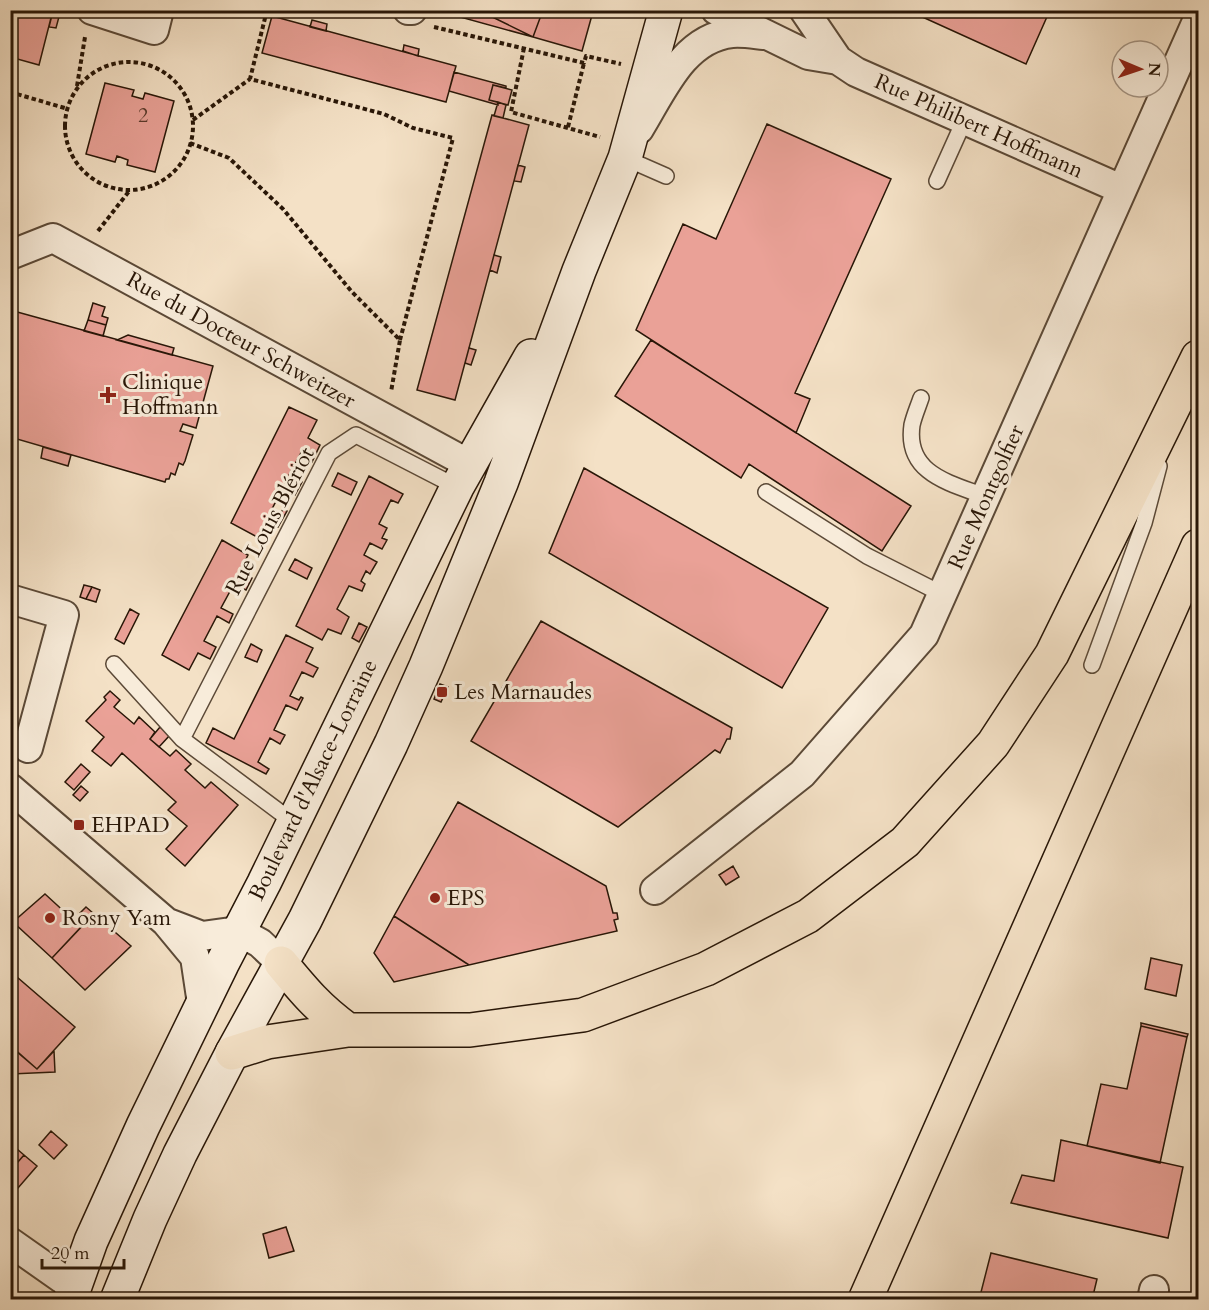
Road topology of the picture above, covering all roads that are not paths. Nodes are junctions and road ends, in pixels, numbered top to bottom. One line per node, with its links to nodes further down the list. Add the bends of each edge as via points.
1 (159, 10): 6 (street, via 154,30)
2 (666, 10): 10 (main road, Boulevard d'Alsace-Lorraine)
3 (716, 10): 7 (street, Rue Philibert Hoffmann)
4 (804, 10): 8 (street, Rue Philibert Hoffmann)
5 (1198, 19): 13 (street, Rue Montgolfier)
6 (90, 20)
7 (764, 35): 8 (street, Rue Philibert Hoffmann, via 808,55); 10 (street, Rue Philibert Hoffmann, via 732,33 698,45 675,71)
8 (838, 60): 9 (street, Rue Philibert Hoffmann)
9 (964, 121): 12 (lane); 13 (street, Rue Philibert Hoffmann)
10 (627, 152): 11 (lane); 15 (main road, Boulevard d'Alsace-Lorraine)
11 (666, 176)
12 (937, 181)
13 (1121, 189): 21 (street, Rue Montgolfier)
14 (10, 255): 19 (street, Rue du Docteur Schweitzer, via 53,238 387,420)
15 (579, 272): 19 (main road, Boulevard d'Alsace-Lorraine); 34 (main road, Boulevard d'Alsace-Lorraine, via 501,483 426,666)
16 (1198, 357): 18 (highway)
17 (921, 398): 21 (lane, via 912,424 912,446 918,462 935,476)
18 (1173, 411): 26 (lane, via 1144,523); 36 (highway, via 1052,654 993,744 905,842 808,916 706,969 583,1015 470,1030)
19 (463, 476): 27 (lane, Rue Louis Blériot, via 356,435 329,453); 30 (main road, Boulevard d'Alsace-Lorraine)
20 (766, 492): 23 (lane, via 867,556)
21 (987, 497): 23 (street, Rue Montgolfier)
22 (1198, 546): 42 (highway)
23 (942, 594): 31 (street, Rue Montgolfier, via 924,635 802,774)
24 (10, 599): 28 (street, via 64,615)
25 (114, 664): 27 (lane)
26 (1092, 665)
27 (182, 739): 30 (lane)
28 (28, 748)
29 (10, 788): 32 (street)
30 (292, 822): 33 (main road, Boulevard d'Alsace-Lorraine)
31 (655, 890)
32 (166, 922): 33 (street, via 202,936); 35 (street, via 195,957)
33 (238, 931): 34 (street, via 260,943); 35 (main road, Boulevard d'Alsace-Lorraine)
34 (281, 963): 36 (highway, via 312,1001); 37 (main road, Boulevard d'Alsace-Lorraine)
35 (202, 1004): 38 (main road, Boulevard d'Alsace-Lorraine)
36 (348, 1030): 37 (highway, via 267,1042)
37 (232, 1053): 38 (main road, via 192,1070); 41 (main road, Boulevard d'Alsace-Lorraine, via 180,1154)
38 (143, 1126): 40 (main road, Boulevard d'Alsace-Lorraine)
39 (10, 1242): 40 (street)
40 (72, 1293)
41 (117, 1299)
42 (866, 1299)

